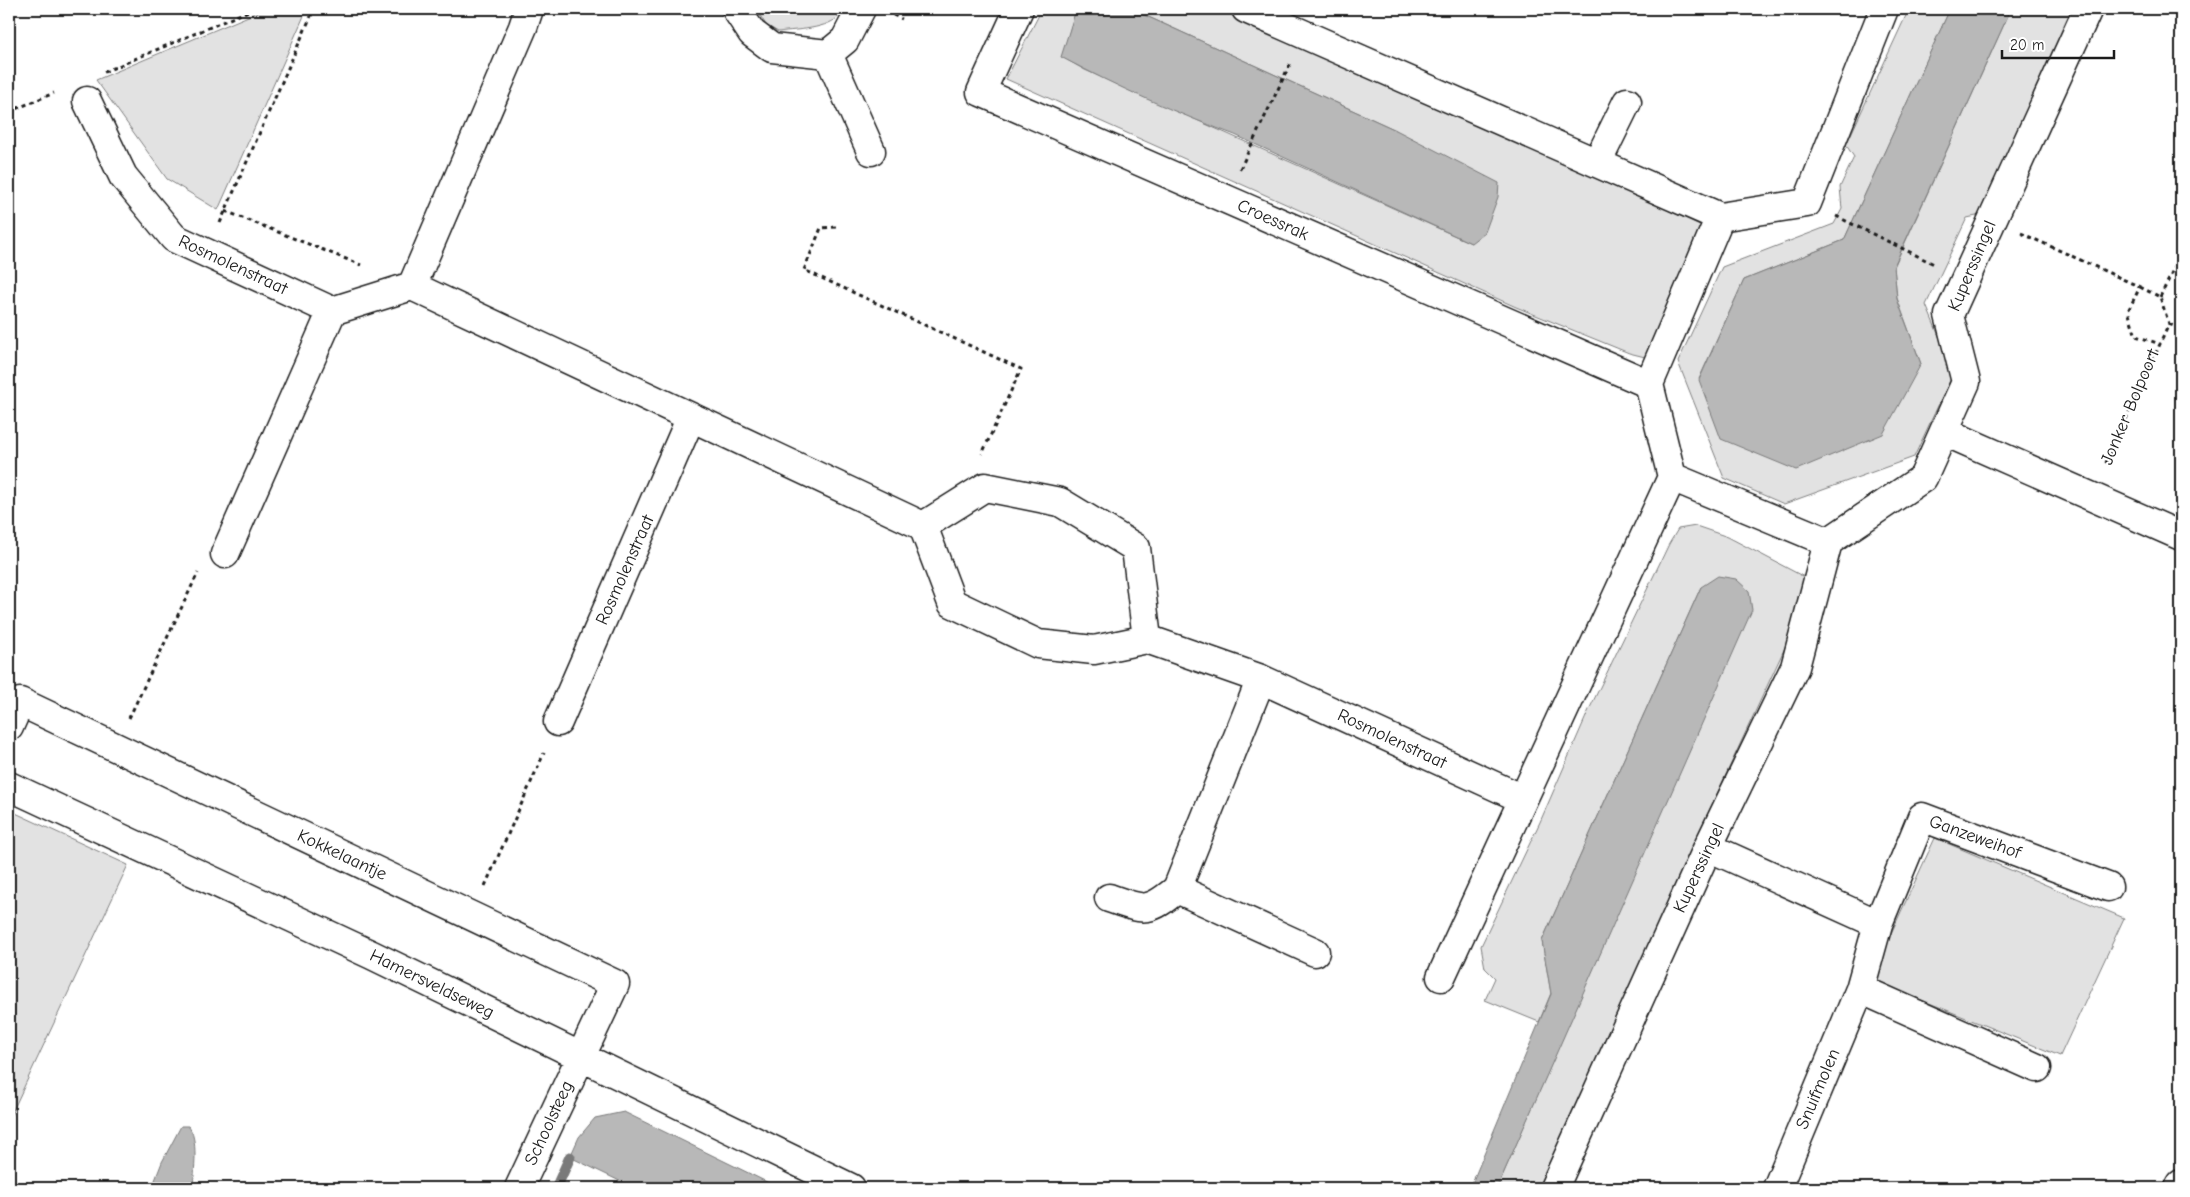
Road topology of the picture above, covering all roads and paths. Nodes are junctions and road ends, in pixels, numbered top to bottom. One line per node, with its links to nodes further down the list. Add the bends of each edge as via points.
1 (253, 9): 12 (path)
2 (314, 9): 20 (path)
3 (529, 9): 28 (street)
4 (736, 9): 10 (street, via 752,34 772,48)
5 (861, 9): 10 (street, via 845,40)
6 (1019, 9): 35 (street, Croessrak, via 981,92)
7 (1246, 9): 19 (street)
8 (1884, 9): 22 (street, via 1807,203)
9 (2088, 9): 23 (street, Kuperssingel)
10 (828, 54): 17 (street)
11 (1288, 68): 18 (path)
12 (97, 75)
13 (62, 90): 16 (path, via 13,110)
14 (86, 102): 25 (street, Rosmolenstraat, via 123,176 174,238)
15 (1627, 102): 19 (street)
16 (9, 108)
17 (871, 151)
18 (1243, 161)
19 (1596, 163): 22 (street)
20 (225, 211): 25 (path); 28 (path)
21 (1834, 215): 26 (path)
22 (1720, 217): 35 (street)
23 (1991, 219): 29 (path); 37 (street, Kuperssingel, via 1949,315 1966,382)
24 (836, 227): 40 (path, via 821,228 804,270 1020,368)
25 (207, 254): 31 (street, Rosmolenstraat)
26 (1916, 255)
27 (2181, 255): 30 (path)
28 (412, 286): 31 (street); 36 (street)
29 (2140, 287): 30 (path); 34 (path, Jonker Bolpoort, via 2128,311 2136,336)
30 (2160, 297): 32 (path)
31 (332, 310): 44 (street)
32 (2169, 324): 33 (path); 34 (path)
33 (2181, 329)
34 (2160, 344): 39 (path, Jonker Bolpoort)
35 (1648, 384): 38 (street)
36 (692, 417): 41 (street); 47 (street, Rosmolenstraat)
37 (1945, 432): 39 (street); 43 (street, Kuperssingel, via 1923,478)
38 (1672, 477): 43 (street); 51 (street)
39 (2091, 496): 42 (street)
40 (959, 502): 41 (street); 45 (street, via 984,487 1060,502 1136,548)
41 (923, 526): 45 (street, via 952,603 1038,644 1094,650)
42 (2181, 536)
43 (1828, 542): 52 (street, Kuperssingel, via 1795,666)
44 (225, 554): 49 (path, via 201,566)
45 (1147, 639): 46 (street, Rosmolenstraat)
46 (1261, 679): 51 (street, Rosmolenstraat); 54 (street)
47 (558, 722): 56 (path)
48 (9, 727): 49 (street, Kokkelaantje, via 20,702)
49 (115, 748): 56 (street, Kokkelaantje)
50 (9, 786): 61 (street, Hamersveldseweg, via 372,955)
51 (1523, 799): 59 (street)
52 (1708, 847): 57 (street); 66 (street, Kuperssingel)
53 (2108, 887): 57 (street, Ganzeweihof, via 1922,817)
54 (1177, 889): 55 (street, via 1159,904 1142,909); 58 (street)
55 (1109, 898)
56 (472, 917): 61 (street, Kokkelaantje, via 615,984)
57 (1878, 924): 60 (street, Ganzeweihof)
58 (1315, 952)
59 (1441, 977)
60 (1860, 990): 62 (street); 67 (street, Snuifmolen)
61 (580, 1057): 64 (street, Hamersveldseweg); 65 (street, Schoolsteeg)
62 (2037, 1068)
63 (2181, 1184): 68 (street)
64 (847, 1187)
65 (519, 1188)
66 (1554, 1188)
67 (1777, 1188)
68 (2179, 1188)

